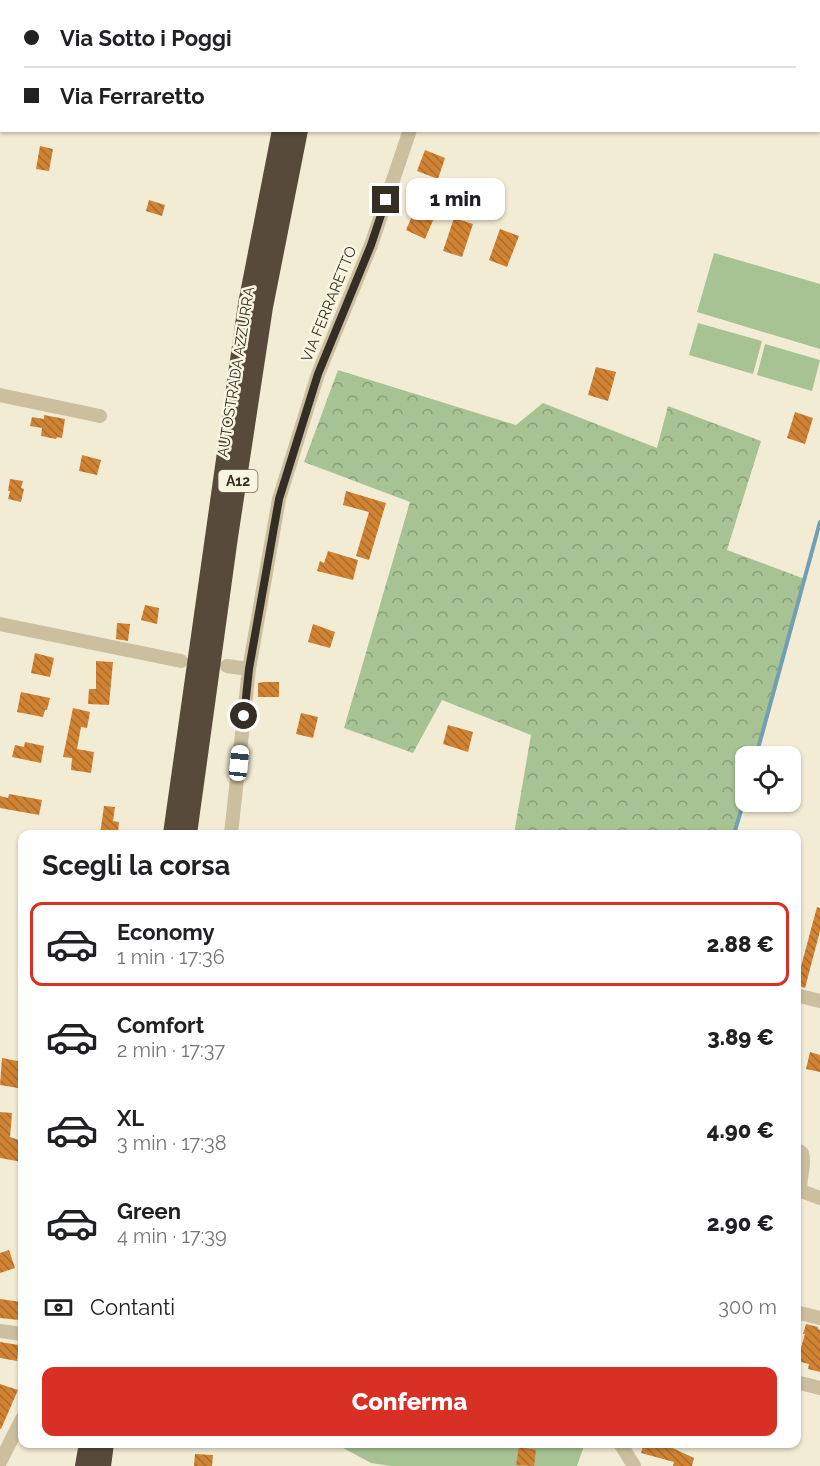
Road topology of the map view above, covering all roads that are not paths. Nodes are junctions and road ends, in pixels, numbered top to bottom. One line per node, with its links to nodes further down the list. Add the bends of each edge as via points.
1 (281, 132): 10 (highway, AUTOSTRADA AZZURRA / A12, via 247,304)
2 (300, 132): 11 (highway, AUTOSTRADA AZZURRA / A12, via 264,307)
3 (409, 132): 9 (street, VIA FERRARETTO, via 371,245 318,374 279,499)
4 (0, 395): 5 (street)
5 (100, 416)
6 (0, 624): 7 (street)
7 (181, 661)
8 (227, 666): 9 (street)
9 (249, 669): 12 (street, VIA FERRARETTO)
10 (173, 830)
11 (189, 830)
12 (231, 830)
13 (801, 996): 14 (street)
14 (820, 1001)
15 (801, 1152): 16 (street, via 805,1163)
16 (801, 1182)
17 (801, 1191): 18 (street)
18 (820, 1198)
19 (801, 1313): 20 (street)
20 (820, 1318)
21 (0, 1331): 22 (street)
22 (18, 1333)
23 (801, 1383): 24 (street)
24 (820, 1388)
25 (18, 1427): 29 (street)
26 (86, 1448): 30 (highway)
27 (104, 1448): 31 (highway)
28 (623, 1448): 32 (street)
29 (0, 1462)
30 (84, 1466)
31 (102, 1466)
32 (633, 1466)

